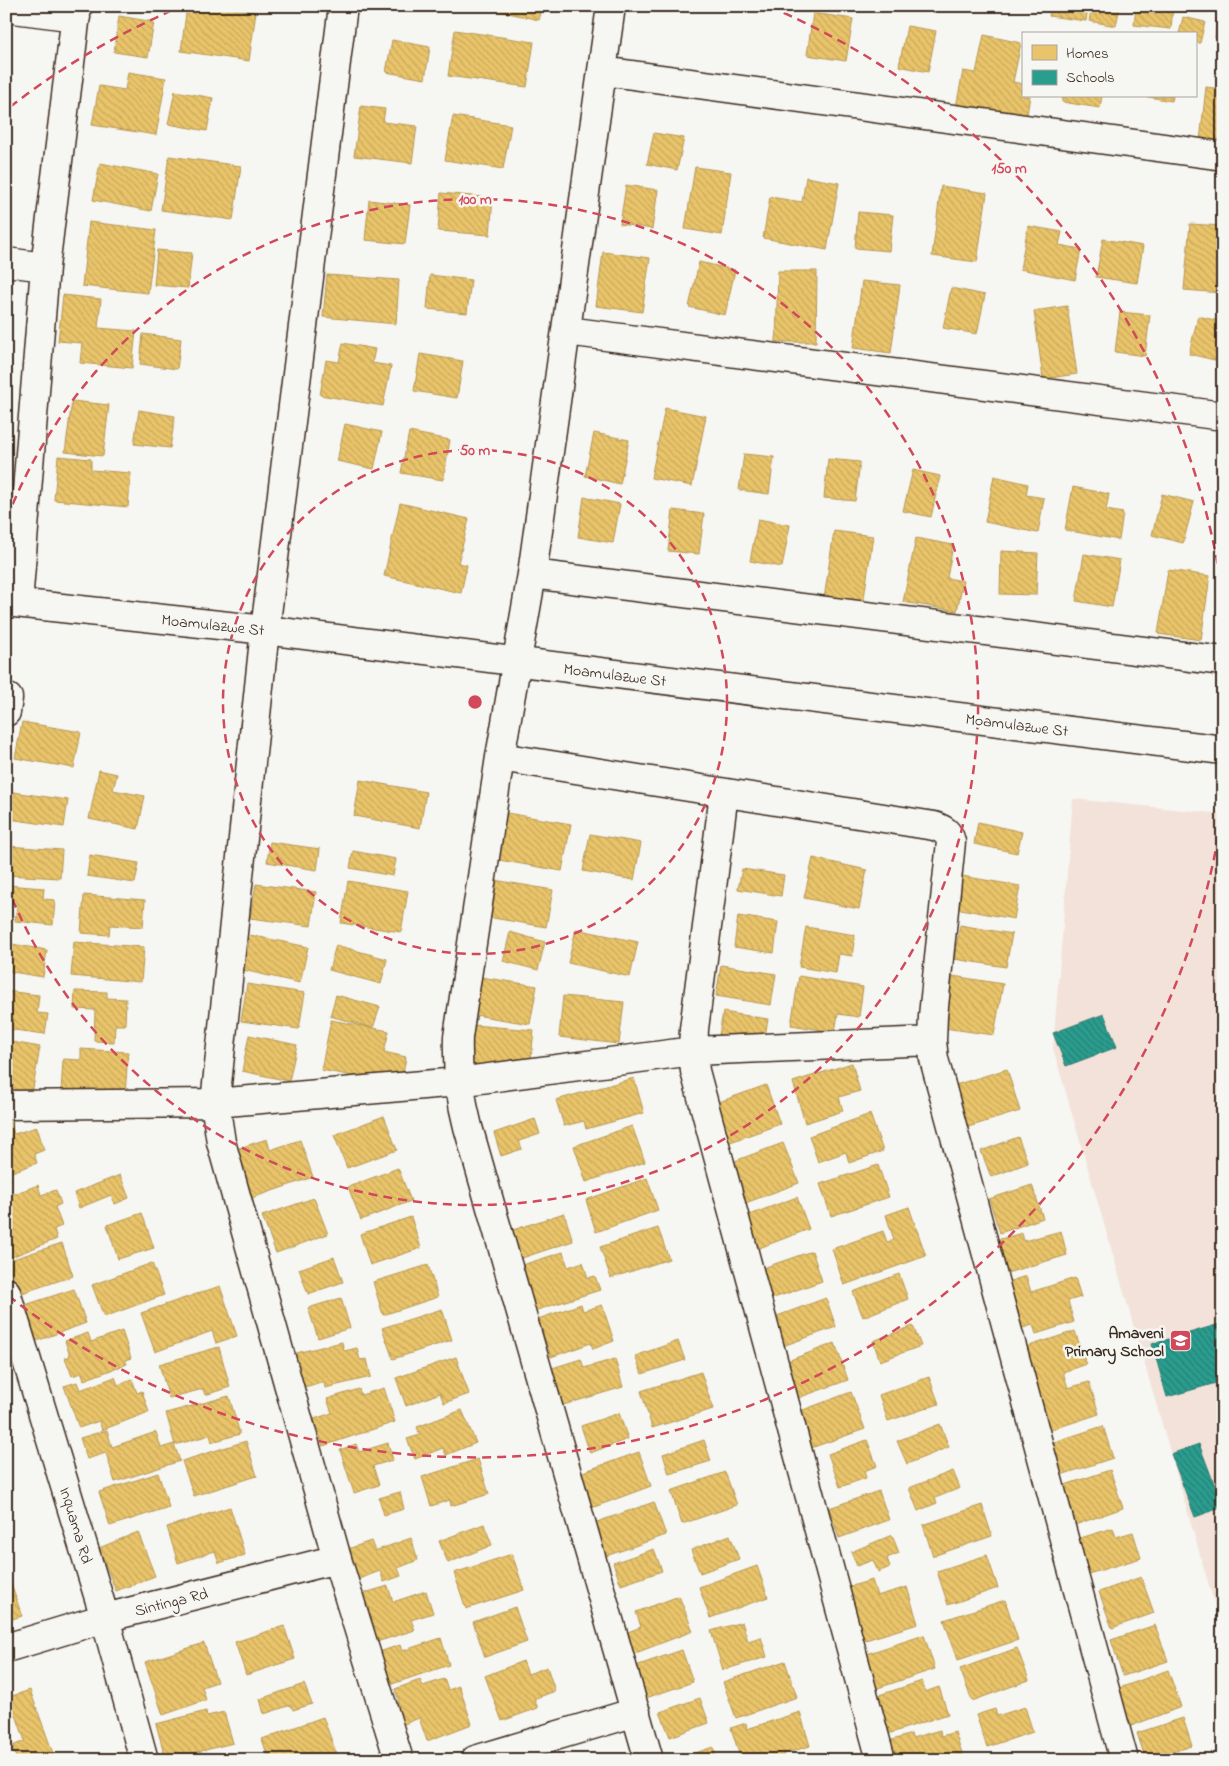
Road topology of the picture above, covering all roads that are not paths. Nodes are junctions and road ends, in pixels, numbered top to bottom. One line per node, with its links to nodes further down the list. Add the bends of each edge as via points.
1 (343, 6): 14 (street)
2 (611, 6): 5 (street)
3 (6, 8): 4 (street)
4 (76, 12): 8 (street)
5 (603, 71): 6 (street); 9 (street)
6 (1223, 156)
7 (6, 262): 8 (street)
8 (45, 267): 11 (street)
9 (567, 331): 10 (street); 12 (street)
10 (1223, 416)
11 (15, 508): 13 (street)
12 (532, 574): 15 (street); 16 (street)
13 (12, 602): 14 (street, Moamulazwe St)
14 (265, 630): 16 (street, Moamulazwe St); 25 (street)
15 (1223, 660)
16 (517, 662): 19 (street, Moamulazwe St); 20 (street)
17 (6, 698): 18 (street)
18 (6, 712)
19 (1223, 750)
20 (500, 757): 21 (street); 24 (street, via 458,1037)
21 (724, 793): 22 (street, via 934,826 947,832 950,842); 23 (street)
22 (932, 1042): 23 (street); 37 (street)
23 (693, 1052): 24 (street); 36 (street, via 699,1088)
24 (458, 1082): 25 (street); 31 (street, via 468,1127)
25 (216, 1103): 26 (street); 28 (street, via 220,1142)
26 (6, 1105)
27 (6, 1292): 29 (street, Inquama Rd)
28 (337, 1559): 29 (street, Sintinga Rd); 33 (street)
29 (105, 1618): 30 (street, Sintinga Rd); 32 (street, Inquama Rd)
30 (6, 1648)
31 (636, 1712): 34 (street); 35 (street)
32 (144, 1760)
33 (399, 1760)
34 (475, 1760)
35 (649, 1760)
36 (881, 1760)
37 (1124, 1760)

